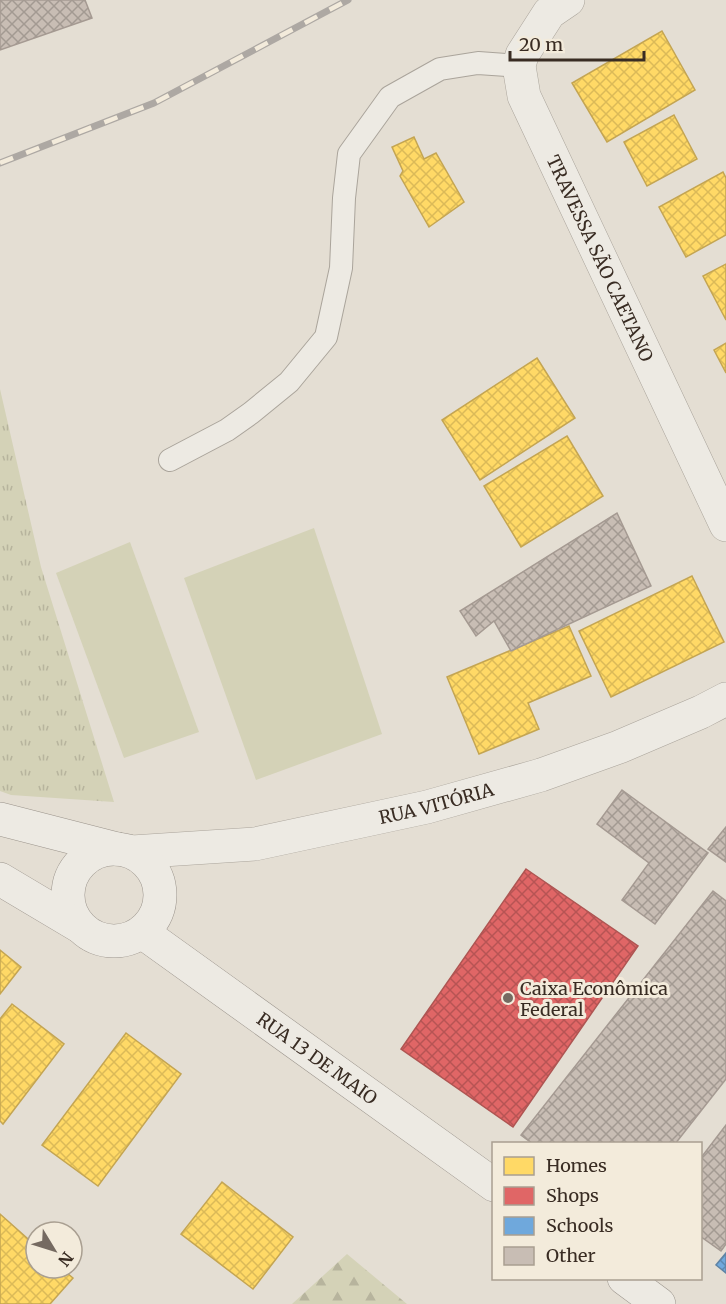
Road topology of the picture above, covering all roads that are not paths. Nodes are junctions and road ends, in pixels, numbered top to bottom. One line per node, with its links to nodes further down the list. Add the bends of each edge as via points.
1 (568, 0): 2 (street, via 549,13)
2 (519, 66): 3 (lane, via 478,63 440,69 390,97 350,154 341,268 326,337 288,382 251,413); 4 (street, TRAVESSA SÃO CAETANO, via 524,96)
3 (170, 460)
4 (726, 525)
5 (726, 699): 7 (street, RUA VITÓRIA, via 619,747 427,807 255,844)
6 (0, 819): 7 (street)
7 (124, 850): 9 (street, via 102,851 76,868 67,897); 10 (street, via 145,860 160,886 156,916)
8 (0, 879): 9 (street)
9 (79, 926): 10 (street, via 104,941 120,942)
10 (142, 932): 11 (street, RUA 13 DE MAIO)
11 (492, 1184)
12 (627, 1280): 13 (street)
13 (659, 1304)

